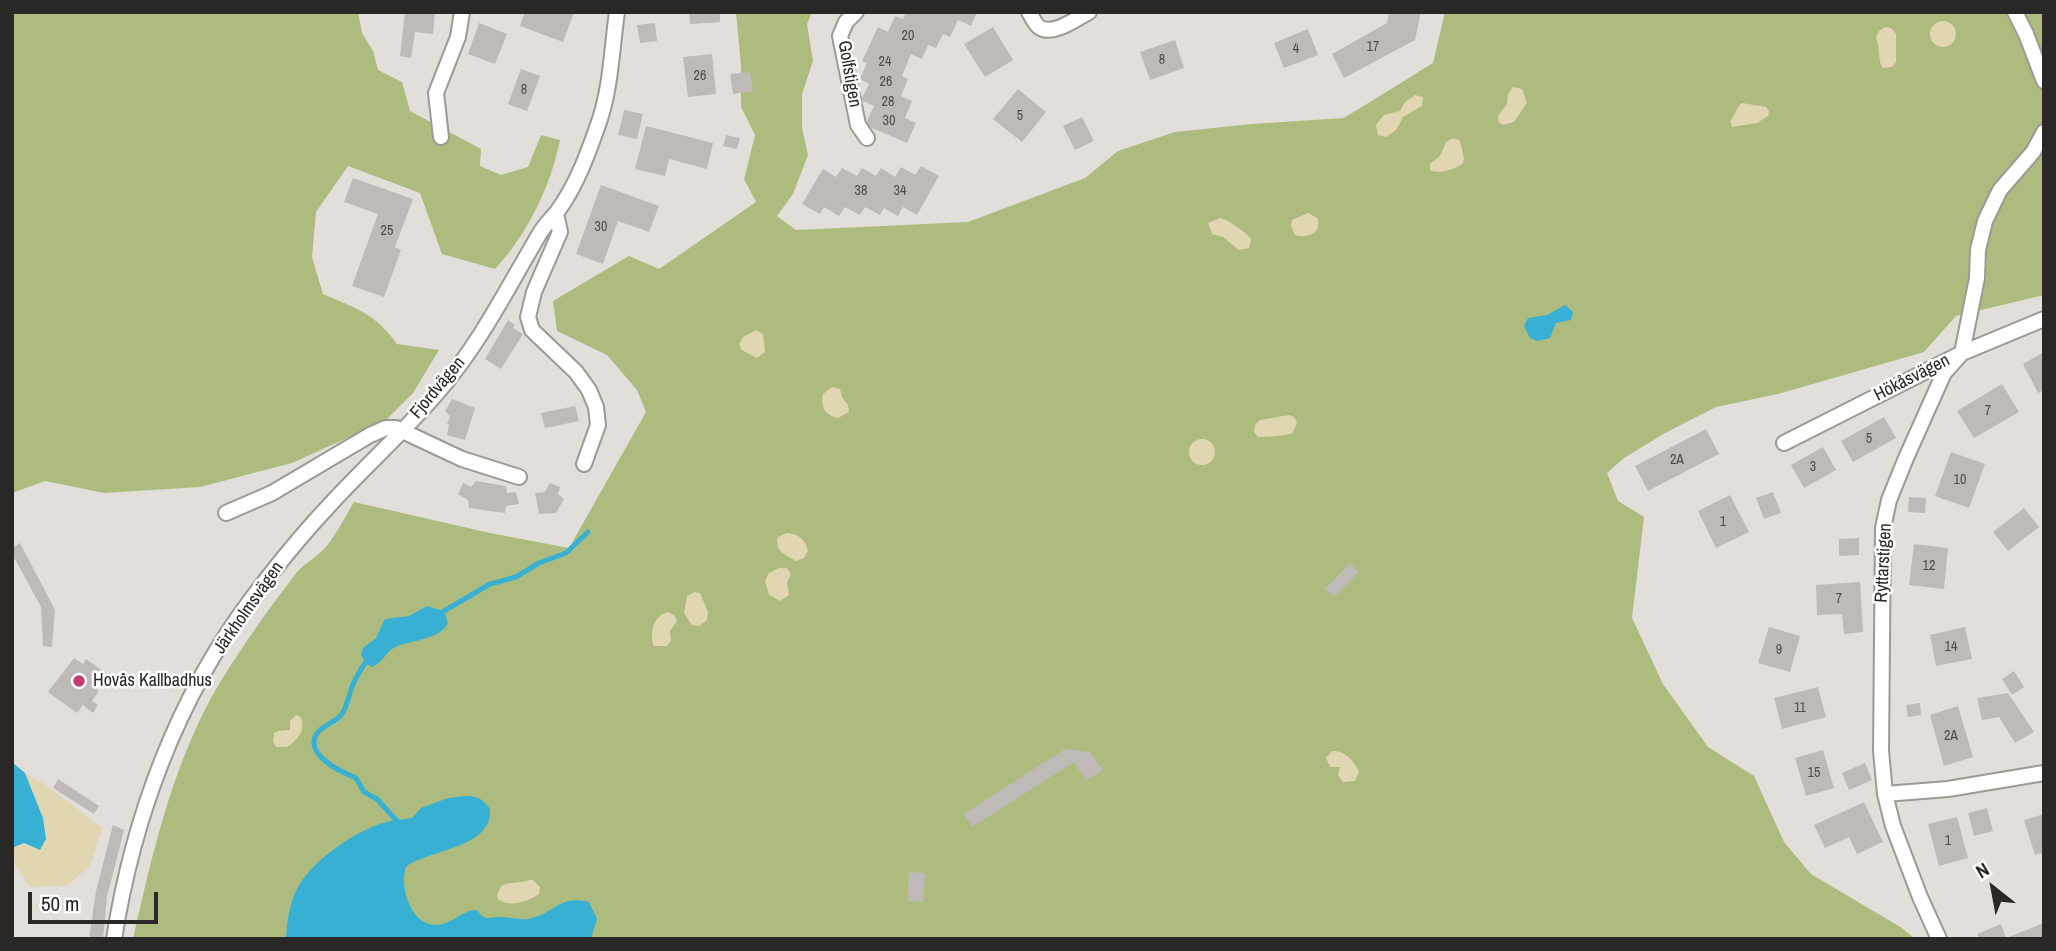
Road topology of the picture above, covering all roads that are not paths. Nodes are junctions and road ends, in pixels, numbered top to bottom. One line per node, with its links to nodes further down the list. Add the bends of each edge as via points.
1 (462, 12): 9 (street, via 458,37 436,93)
2 (617, 12): 11 (street, Fjordvägen, via 600,116 584,163)
3 (856, 12): 10 (street, Golfstigen, via 840,36 858,125)
4 (1029, 12): 5 (street, via 1046,30)
5 (1089, 12)
6 (2015, 12): 7 (street)
7 (2044, 81)
8 (2044, 132): 13 (street, Ryttarstigen, via 2000,190 1985,221)
9 (441, 137)
10 (867, 138)
11 (556, 213): 14 (street, Fjordvägen, via 461,362); 16 (street, Fjordvägen, via 560,232 528,317 532,330 576,372 596,407 598,425)
12 (2044, 319): 13 (street, Hökåsvägen)
13 (1962, 353): 15 (street, Hökåsvägen); 20 (street, Ryttarstigen, via 1944,373 1911,447 1889,500 1884,528 1881,751)
14 (401, 430): 17 (street, via 462,459); 18 (street, Fjordvägen, via 386,428 370,435 272,493); 21 (street, Järkholmsvägen, via 277,566 248,603 198,685 168,745 142,818)
15 (1784, 443)
16 (584, 464)
17 (520, 477)
18 (226, 513)
19 (2044, 773): 20 (street)
20 (1885, 794): 22 (street, Ryttarstigen, via 1893,826)
21 (114, 939)
22 (1939, 939)

